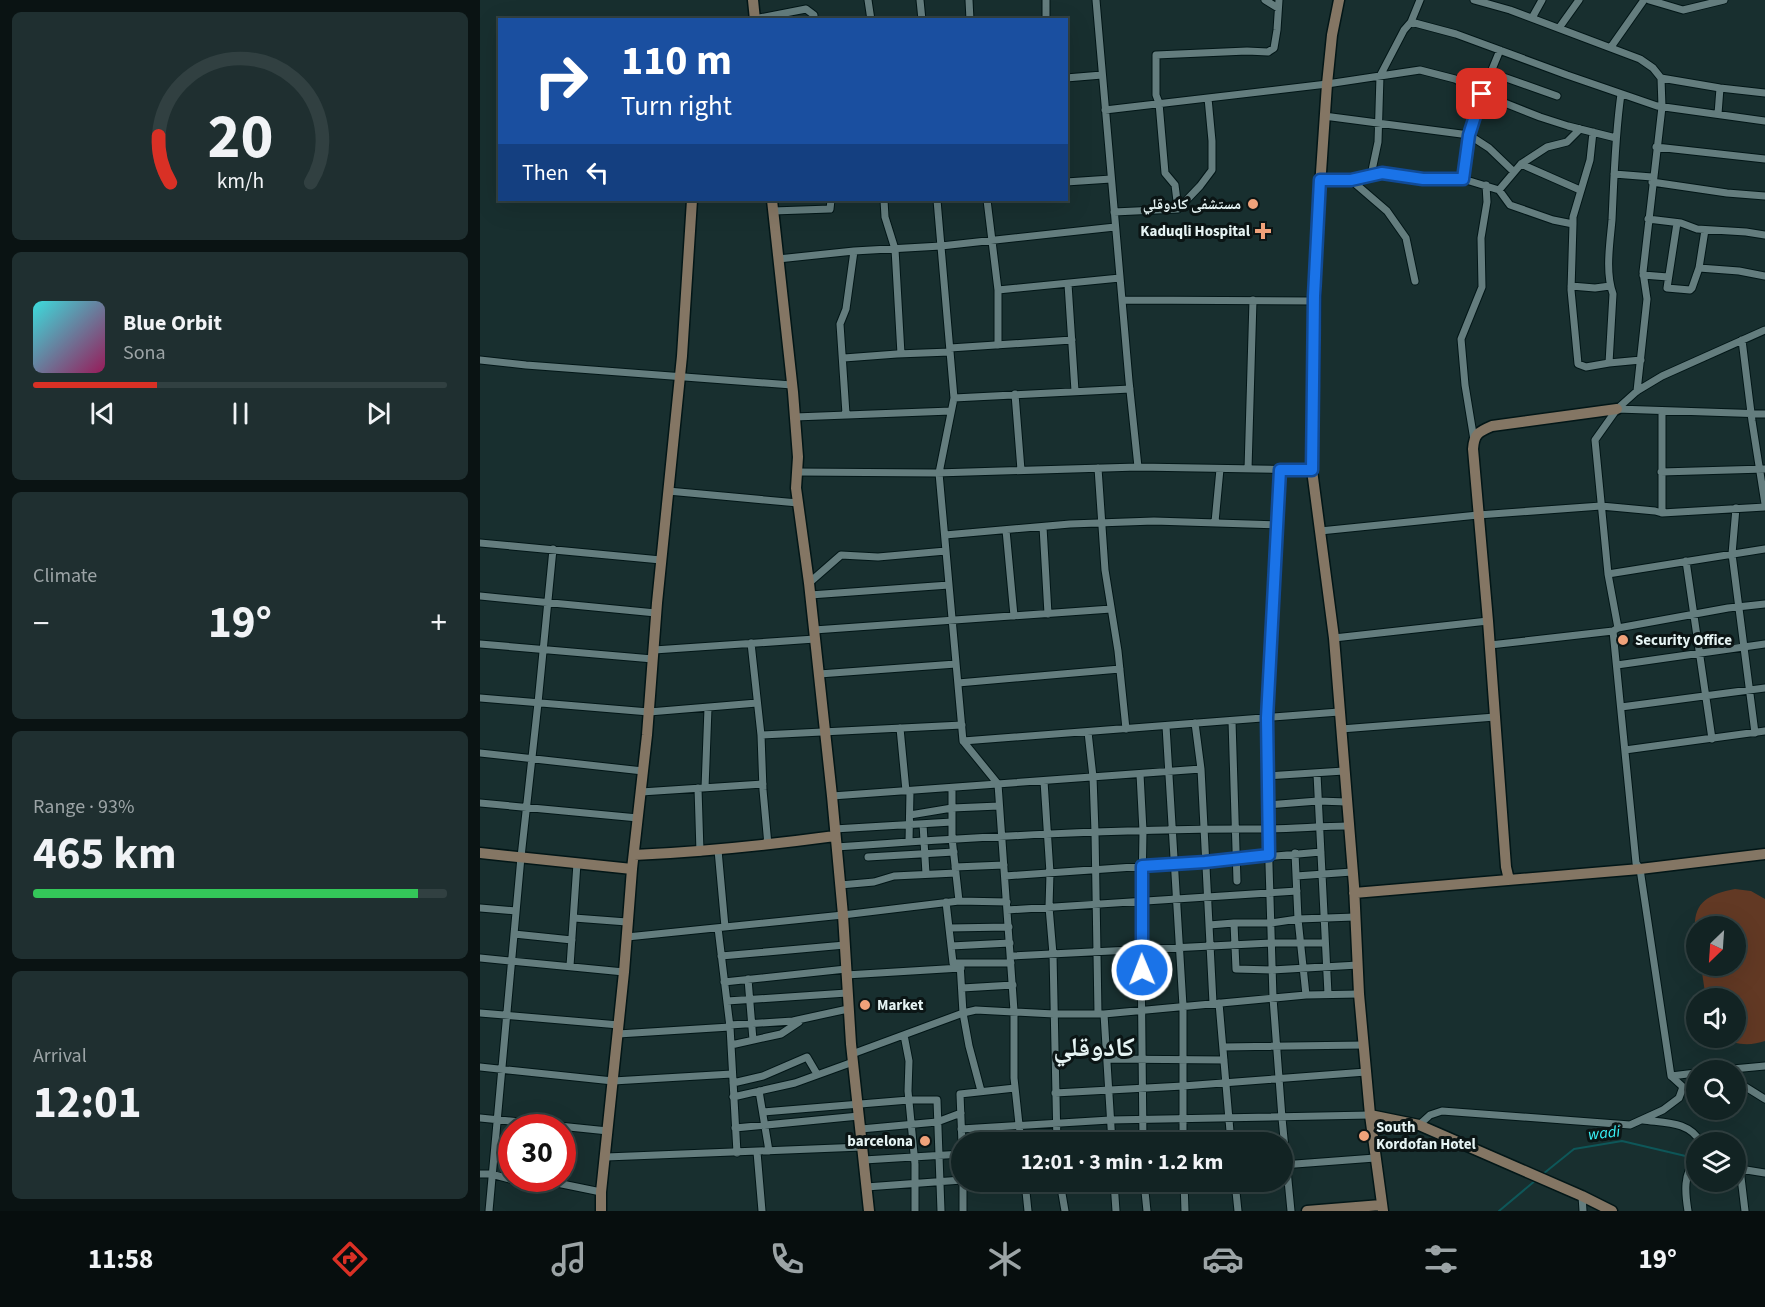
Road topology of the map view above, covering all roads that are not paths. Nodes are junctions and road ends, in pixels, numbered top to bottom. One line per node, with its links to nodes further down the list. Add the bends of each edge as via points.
1 (753, 0): 17 (street)
2 (868, 0): 20 (street)
3 (920, 0): 21 (street)
4 (969, 0): 22 (street)
5 (1046, 0): 23 (street)
6 (1096, 0): 30 (street)
7 (1265, 0): 16 (street)
8 (1339, 0): 34 (street)
9 (1420, 0): 25 (street)
10 (1474, 0): 24 (street)
11 (1542, 0): 24 (street)
12 (1579, 0): 26 (street)
13 (1644, 0): 27 (street)
14 (1649, 0): 15 (street, via 1683,10)
15 (1724, 0)
16 (1279, 4): 41 (street, via 1274,48 1268,52 1156,55)
17 (754, 18)
18 (759, 18): 19 (street, via 806,9)
19 (814, 18)
20 (871, 18)
21 (922, 18)
22 (970, 18)
23 (1046, 18)
24 (1532, 18): 26 (street)
25 (1411, 22): 28 (street); 31 (street)
26 (1559, 28): 27 (street)
27 (1611, 47): 33 (street, via 1640,59)
28 (1500, 50): 29 (street); 38 (street)
29 (1492, 73): 37 (street); 39 (street)
30 (1102, 75): 32 (street); 43 (street)
31 (1380, 76): 34 (street); 37 (street, via 1420,70 1455,79); 47 (street)
32 (1068, 78)
33 (1661, 78): 35 (street); 42 (street)
34 (1327, 84): 40 (street); 45 (street)
35 (1720, 88): 36 (street); 44 (street)
36 (1765, 93)
37 (1482, 94): 48 (street); 50 (street)
38 (1621, 94): 42 (street); 51 (street)
39 (1557, 96)
40 (1208, 98): 41 (street); 74 (street, via 1212,170)
41 (1159, 103): 43 (street); 74 (street, via 1165,173 1175,185)
42 (1662, 107): 44 (street); 52 (street)
43 (1105, 110): 58 (street)
44 (1718, 114): 46 (street)
45 (1324, 116): 47 (street); 61 (street)
46 (1765, 121)
47 (1378, 124): 50 (street); 57 (street)
48 (1580, 129): 49 (street); 54 (street, via 1567,142 1547,147)
49 (1593, 132): 51 (street); 66 (street, via 1590,160)
50 (1469, 135): 55 (street); 59 (street)
51 (1616, 138): 56 (street)
52 (1656, 147): 53 (street); 60 (street)
53 (1765, 159)
54 (1521, 164): 55 (street); 66 (street)
55 (1514, 172): 65 (street)
56 (1614, 174): 60 (street); 95 (street)
57 (1371, 175): 59 (street); 62 (street)
58 (1111, 179): 63 (street); 75 (street)
59 (1463, 179): 64 (street)
60 (1652, 179): 67 (street); 76 (street)
61 (1320, 180): 62 (street); 99 (street)
62 (1351, 180): 92 (street, via 1387,211 1406,238)
63 (1068, 182)
64 (1486, 186): 65 (street); 124 (street, via 1482,287 1461,339)
65 (1499, 190): 78 (street, via 1510,205)
66 (1580, 190): 78 (street)
67 (1765, 196)
68 (692, 201): 110 (street)
69 (831, 201): 73 (street, via 830,209)
70 (884, 201): 84 (street)
71 (937, 201): 83 (street)
72 (987, 201): 82 (street)
73 (773, 205): 86 (street)
74 (1178, 209): 75 (street)
75 (1114, 212): 79 (street)
76 (1648, 219): 77 (street); 88 (street)
77 (1677, 223): 80 (street); 90 (street)
78 (1573, 224): 94 (street)
79 (1115, 227): 82 (street); 91 (street)
80 (1704, 230): 81 (street); 87 (street)
81 (1765, 235)
82 (993, 241): 83 (street); 96 (street)
83 (941, 246): 84 (street); 104 (street)
84 (894, 249): 85 (street); 105 (street)
85 (854, 251): 86 (street); 106 (street, via 846,309 840,324)
86 (778, 259): 111 (street)
87 (1698, 268): 89 (street); 90 (street, via 1690,290 1667,288)
88 (1643, 275): 90 (street); 108 (street, via 1647,299)
89 (1765, 276)
90 (1668, 277)
91 (1120, 279): 93 (street); 97 (street)
92 (1414, 281)
93 (1068, 284): 96 (street); 101 (street)
94 (1571, 286): 95 (street); 109 (street, via 1578,364 1586,367)
95 (1610, 286): 109 (street, via 1613,294)
96 (998, 290): 103 (street)
97 (1122, 300): 98 (street); 112 (street)
98 (1253, 300): 99 (street); 128 (street)
99 (1314, 301): 132 (street)
100 (1765, 330): 102 (street)
101 (1072, 340): 103 (street); 114 (street)
102 (1742, 340): 113 (street); 121 (street)
103 (998, 345): 104 (street)
104 (950, 350): 105 (street); 116 (street)
105 (901, 354): 106 (street)
106 (844, 358): 120 (street)
107 (480, 360): 110 (street)
108 (1641, 360): 109 (street); 113 (street)
109 (1609, 363)
110 (680, 377): 111 (street); 136 (street)
111 (792, 385): 123 (street)
112 (1130, 389): 114 (street); 125 (street)
113 (1637, 391): 117 (street)
114 (1075, 392): 115 (street)
115 (1015, 394): 116 (street); 130 (street)
116 (954, 398): 118 (street)
117 (1617, 409): 119 (street); 124 (street, via 1492,426 1480,431); 138 (street, via 1594,440)
118 (951, 411): 120 (street); 134 (street)
119 (1662, 411): 121 (street); 135 (street)
120 (846, 414): 123 (street)
121 (1751, 414): 122 (street); 129 (street)
122 (1765, 414)
123 (795, 417): 133 (street)
124 (1474, 440): 142 (street)
125 (1138, 467): 126 (street); 127 (street)
126 (1098, 468): 130 (street); 144 (street)
127 (1220, 469): 128 (street); 143 (street)
128 (1248, 469): 131 (street)
129 (1762, 469): 135 (street); 139 (street)
130 (1021, 470): 134 (street)
131 (1280, 470): 132 (street); 145 (street)
132 (1312, 470): 148 (street)
133 (796, 472): 134 (street); 137 (street)
134 (939, 472): 149 (street)
135 (1661, 472): 141 (street)
136 (668, 491): 137 (street); 155 (street)
137 (798, 503): 158 (street)
138 (1601, 506): 141 (street); 142 (street); 157 (street)
139 (1765, 506): 140 (street)
140 (1736, 508): 141 (street); 154 (street)
141 (1662, 513)
142 (1478, 515): 148 (street); 171 (street)
143 (1215, 522): 144 (street); 145 (street)
144 (1102, 524): 146 (street); 165 (street)
145 (1277, 525): 199 (street)
146 (1043, 527): 147 (street); 167 (street)
147 (1006, 530): 149 (street); 169 (street)
148 (1320, 531): 174 (street)
149 (945, 535): 153 (street)
150 (480, 543): 151 (street)
151 (553, 549): 155 (street); 162 (street)
152 (1765, 549): 154 (street)
153 (946, 551): 158 (street, via 878,557 841,555); 159 (street)
154 (1732, 554): 156 (street); 164 (street)
155 (661, 560): 166 (street)
156 (1686, 561): 157 (street); 168 (street)
157 (1608, 574): 172 (street)
158 (809, 583): 160 (street)
159 (949, 585): 160 (street); 170 (street)
160 (810, 595): 173 (street)
161 (480, 596): 162 (street)
162 (548, 603): 166 (street); 180 (street)
163 (1765, 604): 164 (street)
164 (1739, 608): 168 (street); 179 (street)
165 (1111, 609): 167 (street); 185 (street)
166 (656, 613): 181 (street)
167 (1048, 614): 169 (street)
168 (1695, 615): 172 (street); 182 (street)
169 (1014, 616): 170 (street)
170 (953, 621): 173 (street); 183 (street)
171 (1488, 621): 174 (street); 178 (street)
172 (1616, 630): 178 (street); 184 (street)
173 (814, 634): 175 (street); 186 (street)
174 (1334, 638): 197 (street)
175 (751, 643): 181 (street); 193 (street)
176 (480, 644): 180 (street)
177 (1765, 644): 179 (street)
178 (1490, 645): 198 (street)
179 (1743, 647): 182 (street); 189 (street)
180 (543, 649): 181 (street); 192 (street)
181 (653, 654): 196 (street)
182 (1699, 654): 184 (street); 190 (street)
183 (956, 664): 186 (street); 187 (street)
184 (1617, 666): 194 (street)
185 (1120, 669): 187 (street); 205 (street)
186 (819, 674): 208 (street)
187 (958, 683): 202 (street)
188 (1765, 688): 189 (street)
189 (1751, 691): 190 (street); 210 (street)
190 (1706, 696): 194 (street); 212 (street)
191 (480, 698): 192 (street)
192 (538, 703): 196 (street); 216 (street)
193 (758, 703): 195 (street); 211 (street)
194 (1621, 707): 214 (street)
195 (708, 708): 196 (street); 228 (street)
196 (649, 712): 218 (street)
197 (1340, 712): 199 (street); 206 (street)
198 (1495, 717): 206 (street); 288 (street)
199 (1267, 718): 200 (street); 223 (street)
200 (1232, 721): 201 (street); 248 (street)
201 (1195, 723): 203 (street); 217 (street)
202 (962, 725): 204 (street); 213 (street)
203 (1166, 726): 205 (street); 220 (street)
204 (900, 728): 208 (street); 230 (street)
205 (1126, 729): 209 (street)
206 (1341, 729): 219 (street)
207 (1765, 731): 210 (street)
208 (824, 732): 211 (street); 232 (street)
209 (1088, 732): 213 (street); 224 (street)
210 (1755, 733): 212 (street)
211 (761, 735): 226 (street)
212 (1712, 739): 214 (street)
213 (963, 741): 227 (street)
214 (1625, 750): 280 (street, via 1636,863)
215 (480, 753): 216 (street)
216 (532, 759): 218 (street); 238 (street)
217 (1201, 769): 220 (street); 249 (street)
218 (643, 771): 231 (street)
219 (1344, 771): 222 (street); 234 (street)
220 (1169, 772): 221 (street); 247 (street)
221 (1140, 774): 224 (street); 251 (street)
222 (1317, 774): 223 (street); 233 (street)
223 (1267, 776): 236 (street)
224 (1093, 777): 225 (street); 252 (street)
225 (1044, 781): 227 (street); 253 (street)
226 (763, 784): 228 (street); 259 (street)
227 (998, 784): 229 (street); 237 (street)
228 (702, 788): 231 (street); 261 (street)
229 (952, 788): 230 (street); 239 (street)
230 (908, 791): 232 (street); 240 (street)
231 (641, 792): 241 (street)
232 (832, 796): 255 (street)
233 (1318, 801): 234 (street); 236 (street); 245 (street)
234 (1347, 801): 246 (street)
235 (480, 803): 238 (street)
236 (1267, 805): 250 (street)
237 (999, 806): 239 (street); 254 (street)
238 (526, 807): 241 (street); 270 (street)
239 (952, 808): 240 (street); 242 (street)
240 (910, 815): 244 (street)
241 (638, 818): 268 (street)
242 (952, 822): 243 (street); 256 (street)
243 (923, 824): 244 (street); 257 (street)
244 (909, 825): 255 (street); 258 (street)
245 (1319, 826): 246 (street); 250 (street); 263 (street)
246 (1348, 826): 282 (street)
247 (1172, 828): 249 (street); 251 (street); 275 (street)
248 (1236, 828): 249 (street); 250 (street); 272 (street)
249 (1203, 829): 273 (street)
250 (1268, 829): 269 (street)
251 (1143, 831): 252 (street); 277 (street)
252 (1095, 832): 253 (street); 279 (street)
253 (1048, 835): 254 (street); 283 (street)
254 (1002, 837): 256 (street); 276 (street)
255 (835, 838): 258 (street); 259 (street); 290 (street)
256 (952, 838): 257 (street); 262 (street)
257 (923, 841): 258 (street); 266 (street)
258 (909, 842)
259 (768, 845): 260 (street)
260 (718, 850): 261 (street); 313 (street)
261 (700, 852): 268 (street)
262 (954, 852): 266 (street); 281 (street)
263 (1321, 852): 265 (street); 285 (street)
264 (480, 853): 270 (street)
265 (1295, 853): 269 (street); 287 (street)
266 (924, 854): 271 (street); 284 (street)
267 (1765, 854): 280 (street)
268 (634, 855): 278 (street)
269 (1269, 855): 272 (street); 292 (street)
270 (521, 857): 274 (street); 303 (street)
271 (868, 857)
272 (1236, 858): 273 (street); 289 (street)
273 (1205, 862): 275 (street); 295 (street)
274 (578, 863): 278 (street); 306 (street)
275 (1174, 863): 277 (street); 294 (street)
276 (1004, 865): 281 (street); 286 (street)
277 (1142, 866): 279 (street); 297 (street)
278 (632, 869): 309 (street)
279 (1096, 869): 283 (street); 299 (street)
280 (1640, 869): 288 (street); 387 (street)
281 (956, 870): 284 (street); 296 (street)
282 (1352, 872): 285 (street); 293 (street)
283 (1050, 873): 286 (street); 301 (street)
284 (926, 874): 290 (street)
285 (1322, 874): 287 (street); 307 (street)
286 (1005, 876): 300 (street)
287 (1296, 876): 291 (street)
288 (1509, 880): 293 (street)
289 (1237, 881)
290 (840, 885): 304 (street)
291 (1297, 891): 292 (street); 308 (street)
292 (1270, 892): 295 (street); 310 (street)
293 (1354, 893): 305 (street)
294 (1176, 898): 295 (street); 297 (street); 327 (street)
295 (1207, 898): 312 (street)
296 (959, 901): 298 (street); 300 (street)
297 (1141, 901): 299 (street); 328 (street)
298 (946, 902): 304 (street); 315 (street)
299 (1095, 904): 301 (street); 329 (street)
300 (1007, 906): 301 (street); 314 (street)
301 (1049, 907): 330 (street)
302 (480, 908): 303 (street)
303 (516, 911): 316 (street)
304 (843, 915): 313 (street); 323 (street)
305 (1355, 917): 307 (street); 336 (street)
306 (573, 918): 309 (street); 318 (street)
307 (1324, 918): 308 (street); 322 (street)
308 (1298, 919): 310 (street); 319 (street)
309 (627, 922): 317 (street)
310 (1271, 922): 311 (street); 321 (street)
311 (1234, 923): 312 (street); 326 (street)
312 (1209, 925): 325 (street)
313 (721, 927): 317 (street); 331 (street)
314 (1009, 927): 315 (street); 320 (street)
315 (949, 928): 324 (street)
316 (514, 934): 318 (street); 334 (street)
317 (627, 937): 341 (street)
318 (572, 940): 337 (street)
319 (1300, 942): 321 (street); 322 (street); 339 (street)
320 (1010, 943): 324 (street); 333 (street)
321 (1271, 943): 326 (street); 340 (street)
322 (1325, 943): 338 (street)
323 (845, 945): 331 (street); 342 (street)
324 (951, 946): 335 (street, via 953,963)
325 (1210, 946): 326 (street); 327 (street); 354 (street)
326 (1234, 946): 340 (street, via 1236,969)
327 (1180, 948): 328 (street); 355 (street)
328 (1141, 950): 329 (street); 357 (street)
329 (1098, 952): 330 (street); 362 (street)
330 (1053, 954): 333 (street); 361 (street)
331 (721, 956): 344 (street)
332 (480, 958): 334 (street)
333 (1011, 959): 335 (street); 345 (street)
334 (512, 961): 337 (street); 363 (street)
335 (960, 965): 342 (street); 346 (street)
336 (1358, 965): 338 (street); 349 (street)
337 (570, 966): 341 (street)
338 (1326, 967): 339 (street); 348 (street)
339 (1304, 969): 340 (street); 350 (street)
340 (1272, 970): 351 (street)
341 (624, 972): 367 (street)
342 (846, 972): 343 (street); 347 (street)
343 (748, 979): 344 (street); 352 (street)
344 (724, 982): 353 (street)
345 (1012, 985): 346 (street); 358 (street)
346 (962, 988): 360 (street)
347 (848, 993): 352 (street); 356 (street)
348 (1328, 994): 349 (street); 350 (street)
349 (1359, 994): 371 (street)
350 (1306, 995): 351 (street)
351 (1273, 998): 354 (street); 373 (street)
352 (750, 1000): 353 (street); 365 (street)
353 (727, 1001): 366 (street)
354 (1216, 1003): 355 (street); 372 (street)
355 (1183, 1006): 357 (street); 377 (street)
356 (848, 1009): 364 (street); 374 (street)
357 (1142, 1010): 362 (street); 376 (street)
358 (1014, 1011): 360 (street); 361 (street); 394 (street)
359 (480, 1013): 363 (street)
360 (963, 1013): 368 (street); 398 (street)
361 (1054, 1014): 362 (street); 399 (street)
362 (1101, 1014): 375 (street)
363 (506, 1016): 367 (street); 382 (street)
364 (804, 1019): 365 (street); 369 (street, via 781,1034)
365 (752, 1024): 366 (street); 369 (street)
366 (730, 1026): 367 (street); 370 (street)
367 (618, 1030): 389 (street)
368 (904, 1035): 374 (street); 402 (street)
369 (753, 1040): 370 (street)
370 (731, 1045): 384 (street)
371 (1364, 1045): 373 (street); 383 (street)
372 (1223, 1047): 373 (street); 378 (street)
373 (1276, 1047): 388 (street)
374 (853, 1058): 385 (street); 403 (street)
375 (1107, 1059): 376 (street); 396 (street)
376 (1143, 1059): 377 (street); 395 (street)
377 (1183, 1060): 378 (street); 392 (street)
378 (1224, 1060): 390 (street)
379 (1765, 1066): 381 (street)
380 (480, 1067): 382 (street)
381 (1746, 1068)
382 (501, 1069): 389 (street); 413 (street)
383 (1366, 1072): 388 (street); 406 (street)
384 (732, 1074): 389 (street); 391 (street)
385 (817, 1074): 391 (street, via 807,1057 763,1076); 397 (street)
386 (1686, 1074): 387 (street)
387 (1671, 1076): 415 (street, via 1683,1087 1679,1098)
388 (1279, 1078): 390 (street); 410 (street)
389 (613, 1081): 425 (street)
390 (1226, 1082): 392 (street); 409 (street)
391 (733, 1083): 400 (street)
392 (1183, 1086): 395 (street); 412 (street)
393 (1746, 1087): 401 (street)
394 (1015, 1088): 398 (street); 420 (street)
395 (1143, 1088): 396 (street); 411 (street)
396 (1109, 1090): 399 (street); 414 (street)
397 (759, 1091): 400 (street); 404 (street)
398 (981, 1091): 405 (street, via 960,1094)
399 (1055, 1093): 417 (street)
400 (733, 1097): 422 (street)
401 (1765, 1099)
402 (909, 1100): 403 (street); 416 (street, via 937,1100); 419 (street)
403 (858, 1104): 404 (street); 407 (street)
404 (762, 1112): 418 (street)
405 (960, 1113): 416 (street); 424 (street)
406 (1370, 1115): 410 (street); 421 (street); 443 (street)
407 (859, 1116): 418 (street); 423 (street)
408 (480, 1118): 413 (street)
409 (1230, 1118): 410 (street); 412 (street); 432 (street)
410 (1282, 1118): 433 (street)
411 (1143, 1119): 412 (street); 414 (street); 430 (street)
412 (1183, 1119): 431 (street)
413 (496, 1120): 425 (street); 448 (street)
414 (1110, 1120): 417 (street); 429 (street)
415 (1643, 1120): 421 (street, via 1630,1125 1442,1111); 434 (street, via 1676,1124)
416 (938, 1122): 419 (street); 440 (street)
417 (1056, 1123): 420 (street); 428 (street)
418 (765, 1125): 422 (street); 436 (street)
419 (912, 1125): 423 (street); 442 (street)
420 (1019, 1125): 424 (street); 427 (street)
421 (1419, 1125): 463 (street)
422 (735, 1128): 438 (street)
423 (861, 1129): 435 (street)
424 (961, 1129): 426 (street)
425 (608, 1131): 441 (street)
426 (961, 1132)
427 (1020, 1132)
428 (1056, 1132)
429 (1111, 1132)
430 (1143, 1132)
431 (1184, 1132)
432 (1231, 1132)
433 (1283, 1132)
434 (1693, 1132)
435 (862, 1147): 436 (street); 444 (street)
436 (770, 1151): 437 (street)
437 (757, 1152): 438 (street); 468 (street)
438 (737, 1153): 441 (street)
439 (951, 1154): 440 (street)
440 (939, 1155): 442 (street); 449 (street)
441 (606, 1157): 453 (street)
442 (914, 1157): 444 (street); 451 (street)
443 (1375, 1158): 445 (street); 464 (street)
444 (864, 1160): 452 (street)
445 (1293, 1164)
446 (1765, 1173): 483 (street, via 1740,1169)
447 (480, 1174): 448 (street)
448 (491, 1174): 453 (street); 466 (street)
449 (940, 1182): 450 (street); 451 (street); 471 (street)
450 (951, 1182)
451 (915, 1184): 452 (street); 470 (street)
452 (866, 1187): 469 (street)
453 (601, 1192): 467 (street)
454 (962, 1192): 472 (street)
455 (1026, 1192): 473 (street)
456 (1062, 1192): 474 (street)
457 (1115, 1192): 475 (street)
458 (1145, 1192): 476 (street)
459 (1184, 1192): 477 (street)
460 (1236, 1192): 478 (street)
461 (1289, 1192): 479 (street)
462 (1687, 1192): 482 (street)
463 (1582, 1196): 465 (street); 481 (street)
464 (1382, 1208): 480 (street)
465 (1610, 1210)
466 (489, 1211)
467 (601, 1211)
468 (762, 1211)
469 (869, 1211)
470 (915, 1211)
471 (941, 1211)
472 (963, 1211)
473 (1028, 1211)
474 (1065, 1211)
475 (1116, 1211)
476 (1147, 1211)
477 (1185, 1211)
478 (1238, 1211)
479 (1292, 1211)
480 (1307, 1211)
481 (1583, 1211)
482 (1688, 1211)
483 (1745, 1211)

